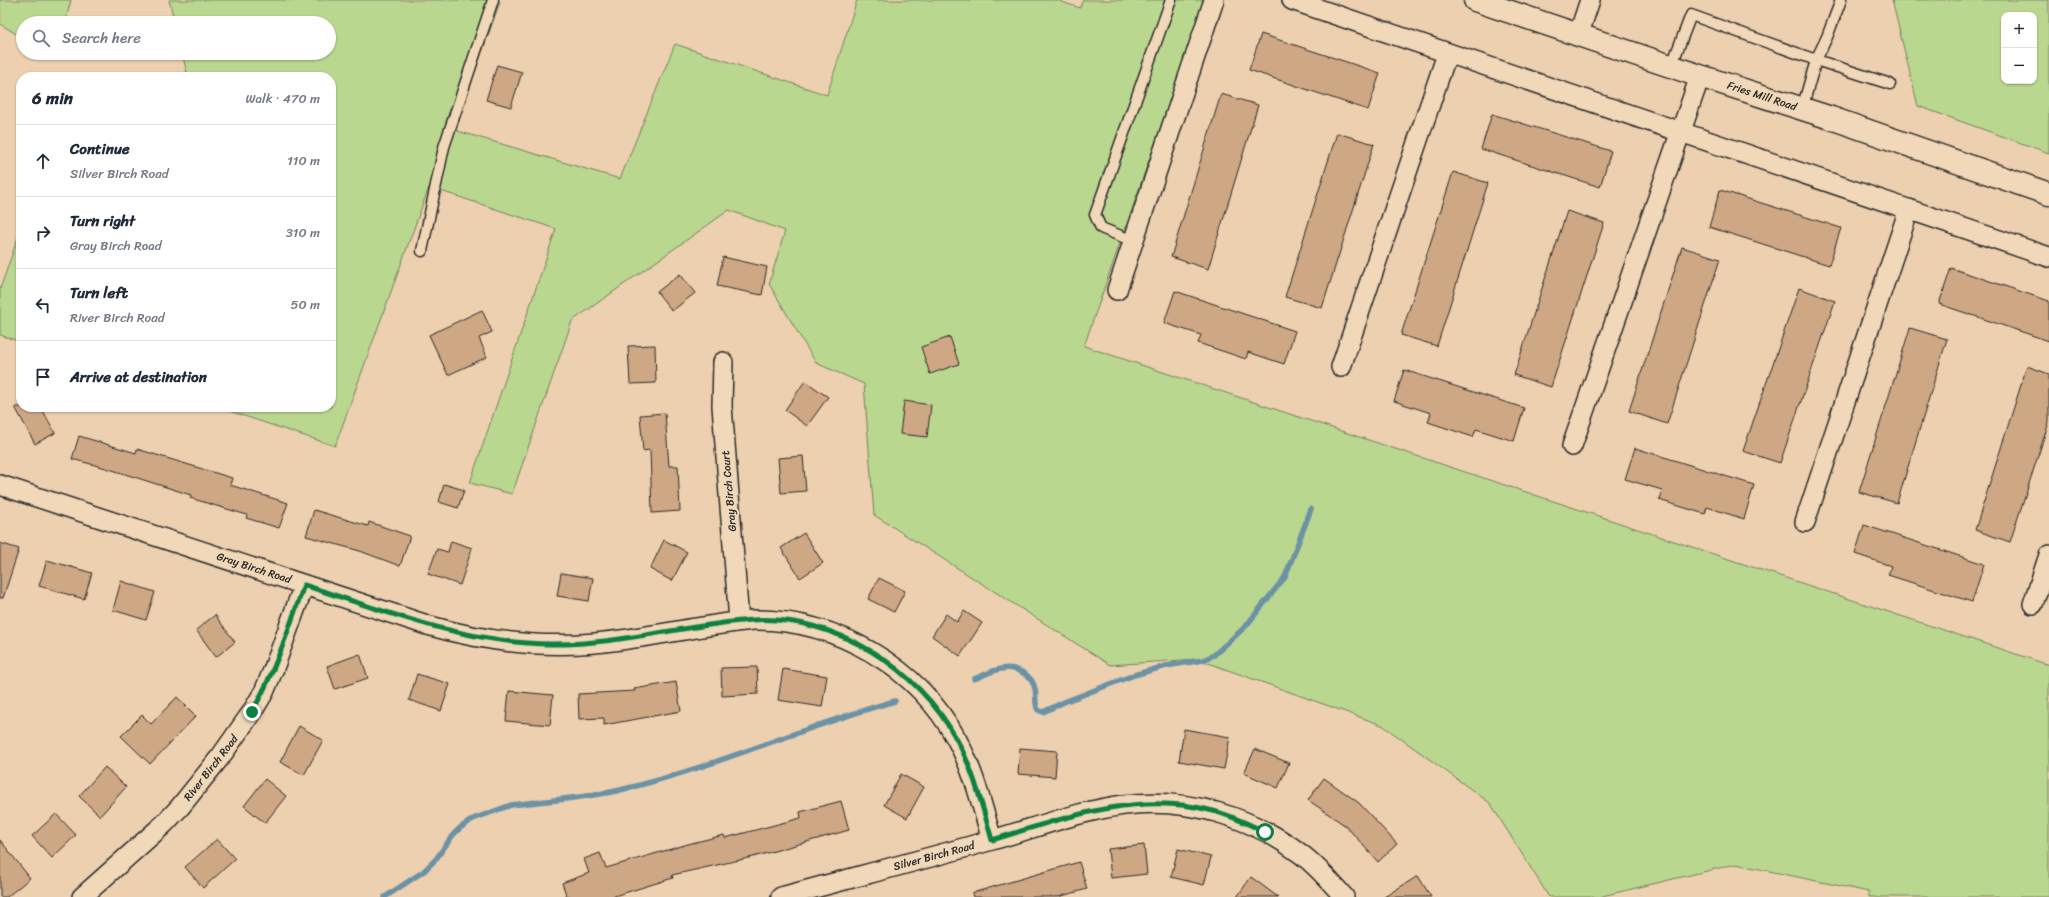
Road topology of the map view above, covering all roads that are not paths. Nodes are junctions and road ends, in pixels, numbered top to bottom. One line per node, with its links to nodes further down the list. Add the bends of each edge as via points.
1 (493, 0): 19 (lane, via 444,147)
2 (1171, 0): 18 (lane, via 1095,214 1101,228)
3 (1214, 0): 18 (street)
4 (1292, 0): 9 (street)
5 (1590, 0): 8 (street)
6 (1841, 0): 10 (lane)
7 (1487, 2): 8 (main road, Fries Mill Road)
8 (1578, 36): 11 (main road, Fries Mill Road)
9 (1448, 54): 15 (street); 23 (street)
10 (1816, 60): 11 (lane, via 1691,15); 13 (lane); 14 (lane)
11 (1671, 67): 12 (main road, Fries Mill Road)
12 (1700, 76): 14 (main road, Fries Mill Road); 15 (street)
13 (1890, 84)
14 (1802, 109): 16 (main road, Fries Mill Road)
15 (1679, 132): 17 (street); 24 (street)
16 (2049, 194)
17 (1909, 209): 20 (street); 26 (street)
18 (1133, 241): 21 (street)
19 (422, 251)
20 (2049, 257)
21 (1117, 290)
22 (723, 362): 30 (street, Gray Birch Court, via 722,406)
23 (1341, 367)
24 (1572, 446)
25 (0, 485): 28 (street, Gray Birch Road)
26 (1805, 522)
27 (2049, 555): 29 (street)
28 (304, 585): 30 (street, Gray Birch Road, via 448,632 509,643 594,643); 32 (street, River Birch Road, via 264,692 243,725 180,807)
29 (2033, 604)
30 (739, 621): 31 (street, Gray Birch Road, via 778,620 814,626 872,653 917,686 957,739 976,785)
31 (992, 840): 33 (street, Silver Birch Road); 34 (street, Silver Birch Road, via 1075,815 1124,805 1189,806 1230,816 1301,853)
32 (82, 897)
33 (781, 897)
34 (1344, 897)

